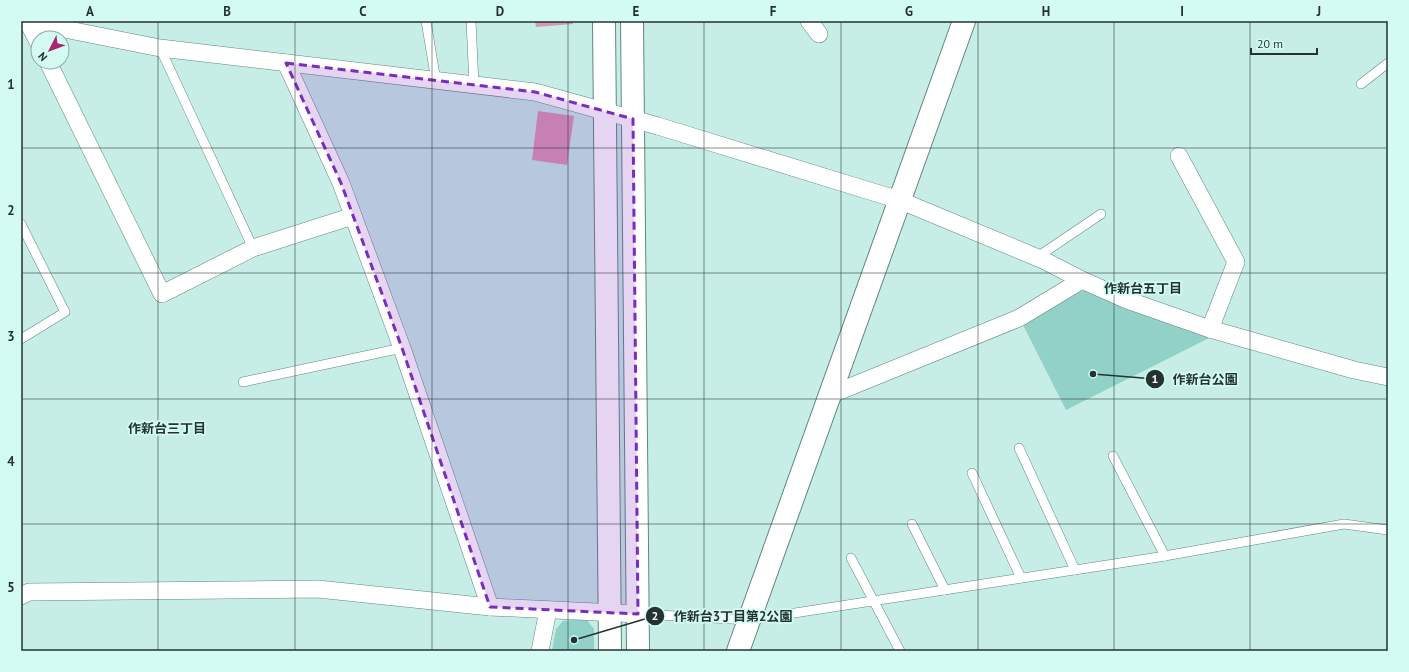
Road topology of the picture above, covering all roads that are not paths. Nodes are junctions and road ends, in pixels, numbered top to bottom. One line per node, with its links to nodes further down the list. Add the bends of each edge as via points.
1 (426, 21): 11 (lane)
2 (471, 21): 13 (lane)
3 (604, 21): 14 (street)
4 (632, 21): 15 (street)
5 (964, 21): 17 (street)
6 (26, 22): 7 (street)
7 (160, 48): 8 (street); 21 (lane)
8 (286, 63): 11 (street); 19 (street, via 341,183)
9 (1388, 63): 12 (lane)
10 (52, 70): 21 (street, via 162,294)
11 (436, 81): 13 (street)
12 (1361, 84)
13 (474, 85): 14 (street, via 534,92)
14 (605, 111): 15 (street); 44 (street)
15 (634, 119): 17 (street); 45 (street)
16 (1179, 156): 24 (street, via 1236,262)
17 (899, 200): 22 (street); 29 (street)
18 (1101, 214): 22 (lane)
19 (353, 216): 21 (street); 26 (street)
20 (21, 224): 25 (lane, via 65,312)
21 (253, 248)
22 (1036, 258): 23 (street)
23 (1082, 280): 24 (street, via 1127,300); 29 (street, via 1019,318)
24 (1210, 329): 27 (street)
25 (21, 339)
26 (402, 348): 28 (lane); 42 (street)
27 (1388, 378)
28 (244, 382)
29 (830, 395): 46 (street)
30 (1019, 448): 37 (lane)
31 (1112, 456): 35 (lane)
32 (972, 473): 38 (lane)
33 (912, 524): 39 (lane)
34 (1388, 530): 35 (lane, via 1344,524)
35 (1165, 556): 37 (lane)
36 (851, 558): 41 (lane)
37 (1075, 570): 38 (lane)
38 (1021, 578): 39 (lane)
39 (945, 590): 41 (lane)
40 (21, 596): 42 (street, via 30,592 318,589)
41 (873, 601): 46 (lane); 51 (lane)
42 (490, 607): 43 (street)
43 (548, 610): 44 (street); 47 (street)
44 (610, 613): 45 (street); 48 (street)
45 (638, 614): 46 (lane); 49 (street)
46 (749, 620): 50 (street)
47 (540, 651)
48 (610, 651)
49 (638, 651)
50 (738, 651)
51 (900, 651)

